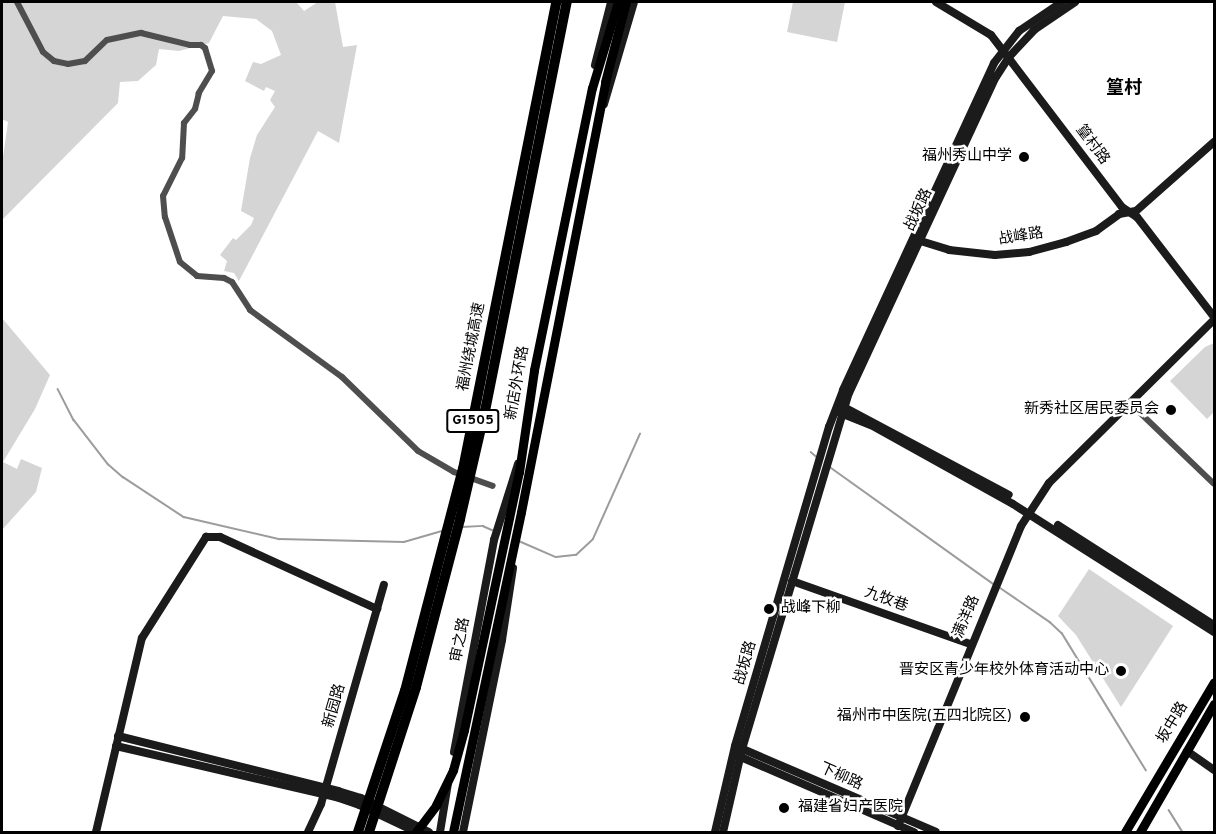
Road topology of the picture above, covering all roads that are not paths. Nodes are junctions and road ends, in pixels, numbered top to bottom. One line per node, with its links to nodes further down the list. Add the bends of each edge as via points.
1 (17, 2): 25 (street, via 43,52 54,61 85,61 107,40 141,33 205,48 212,71 195,109 184,123 182,158 163,196 165,217 180,262 197,276 230,281 250,310 342,377 418,451 454,472)
2 (556, 2): 36 (highway, 福州绕城高速 / G1505, via 463,469)
3 (567, 2): 49 (highway, 福州绕城高速 / G1505, via 474,463 419,676)
4 (611, 2): 13 (main road)
5 (618, 2): 13 (main road, 新店外环路)
6 (626, 2): 14 (main road, 新店外环路, via 609,64)
7 (634, 2): 14 (main road)
8 (936, 2): 11 (main road, 篁村路, via 991,35)
9 (1062, 2): 11 (main road, 战坂路, via 1026,26)
10 (1075, 2): 12 (main road, 战坂路, via 1034,30)
11 (1003, 49): 12 (main road, 篁村路); 17 (main road, 战坂路, via 983,84)
12 (1009, 57): 16 (main road, 篁村路); 17 (main road, 战坂路)
13 (592, 88): 22 (main road, 新店外环路, via 534,370)
14 (602, 110): 28 (main road, 新店外环路, via 521,512)
15 (1215, 142): 16 (main road, 战峰路)
16 (1129, 214): 17 (main road, 战峰路, via 1119,214 1090,234 1016,254 978,255); 18 (main road, 篁村路, via 1137,217)
17 (915, 240): 21 (main road, 战坂路)
18 (1215, 318): 26 (main road, 满洋路)
19 (1215, 328): 20 (main road, 满洋路)
20 (1133, 406): 24 (street); 26 (main road, 满洋路, via 1053,487)
21 (839, 409): 23 (main road, 战坂路); 27 (main road)
22 (521, 456): 28 (main road, 新店外环路); 52 (main road, 审之路, via 494,540)
23 (821, 469): 29 (main road, 战坂路); 40 (main road, 战坂路)
24 (1215, 484)
25 (493, 486)
26 (1044, 491): 27 (main road, 满洋路)
27 (1031, 511): 32 (main road); 33 (main road); 34 (main road, 满洋路)
28 (514, 530): 50 (main road, 新店外环路, via 453,770 436,805); 53 (main road, 新店外环路); 54 (main road, via 516,548 502,640)
29 (792, 580): 34 (main road, 九牧巷); 40 (main road, 战坂路)
30 (384, 585): 31 (main road, 新园路)
31 (377, 609): 38 (main road, via 220,537 206,537 142,638); 43 (main road, 新园路)
32 (1215, 625)
33 (1215, 632)
34 (970, 644): 44 (main road, 满洋路)
35 (1215, 682): 59 (main road, 坂中路)
36 (405, 691): 47 (highway); 48 (highway, 福州绕城高速 / G1505)
37 (1215, 704): 41 (main road, 坂中路)
38 (118, 736): 39 (main road); 43 (main road)
39 (116, 746): 43 (main road); 45 (main road)
40 (738, 751): 44 (main road, 下柳路); 55 (main road, 战坂路); 56 (main road, 战坂路)
41 (1187, 751): 42 (main road); 60 (main road, 坂中路)
42 (1215, 770)
43 (325, 791): 46 (main road, 新园路); 50 (main road); 51 (main road, via 361,798)
44 (899, 822): 57 (main road, 下柳路); 58 (main road, 下柳路)
45 (96, 832)
46 (308, 832)
47 (350, 832)
48 (358, 832)
49 (370, 832)
50 (416, 832)
51 (429, 832)
52 (440, 832)
53 (453, 832)
54 (462, 832)
55 (715, 832)
56 (723, 832)
57 (914, 832)
58 (936, 832)
59 (1125, 832)
60 (1140, 832)

